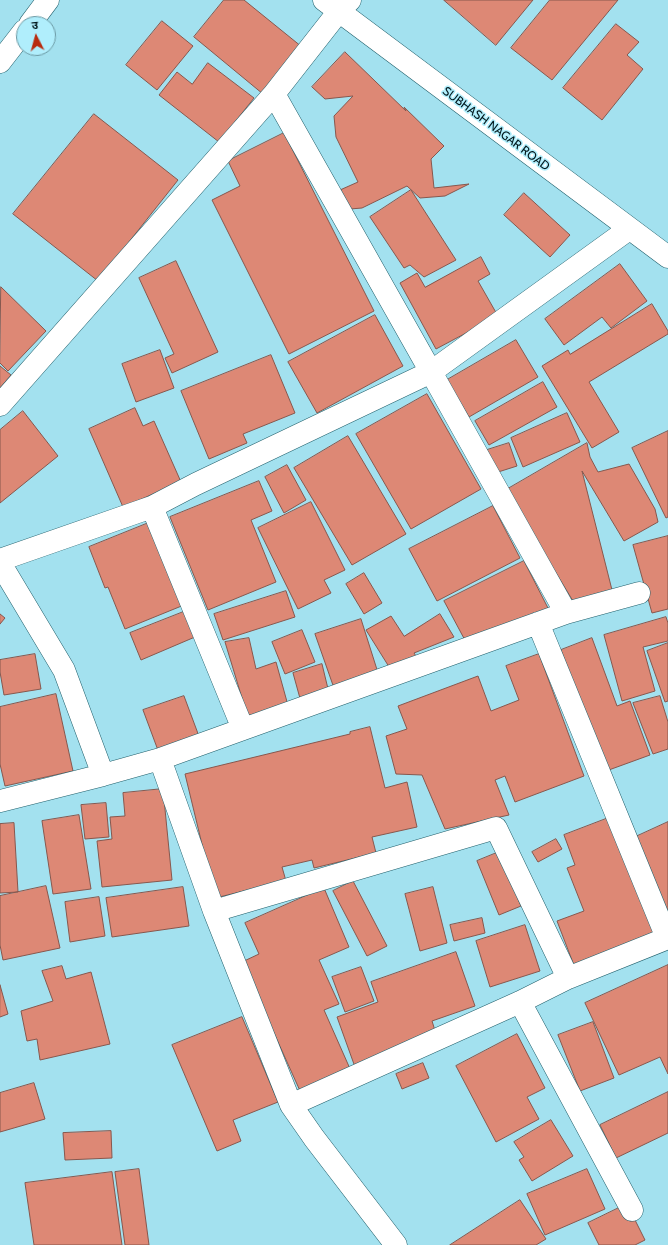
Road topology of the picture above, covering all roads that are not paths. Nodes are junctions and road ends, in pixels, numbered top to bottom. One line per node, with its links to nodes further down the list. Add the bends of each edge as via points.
1 (48, 0): 3 (street)
2 (338, 4): 6 (street); 7 (street, SUBHASH NAGAR ROAD)
3 (36, 16)
4 (16, 41): 5 (street)
5 (0, 62)
6 (274, 94): 9 (street); 10 (street)
7 (629, 229): 8 (street, SUBHASH NAGAR ROAD); 9 (street)
8 (668, 257)
9 (431, 372): 11 (street); 14 (street)
10 (0, 405)
11 (152, 507): 12 (street); 16 (street)
12 (0, 561): 18 (street, via 64,670)
13 (639, 593): 14 (street)
14 (566, 613): 15 (street)
15 (538, 623): 16 (street); 21 (street)
16 (243, 729): 17 (street)
17 (160, 759): 18 (street); 20 (street)
18 (103, 775): 19 (street)
19 (0, 801)
20 (214, 911): 22 (street, via 496,828); 24 (street)
21 (668, 938): 22 (street)
22 (568, 978): 23 (street)
23 (520, 1002): 24 (street); 25 (street)
24 (291, 1106): 26 (street)
25 (632, 1210)
26 (396, 1245)

